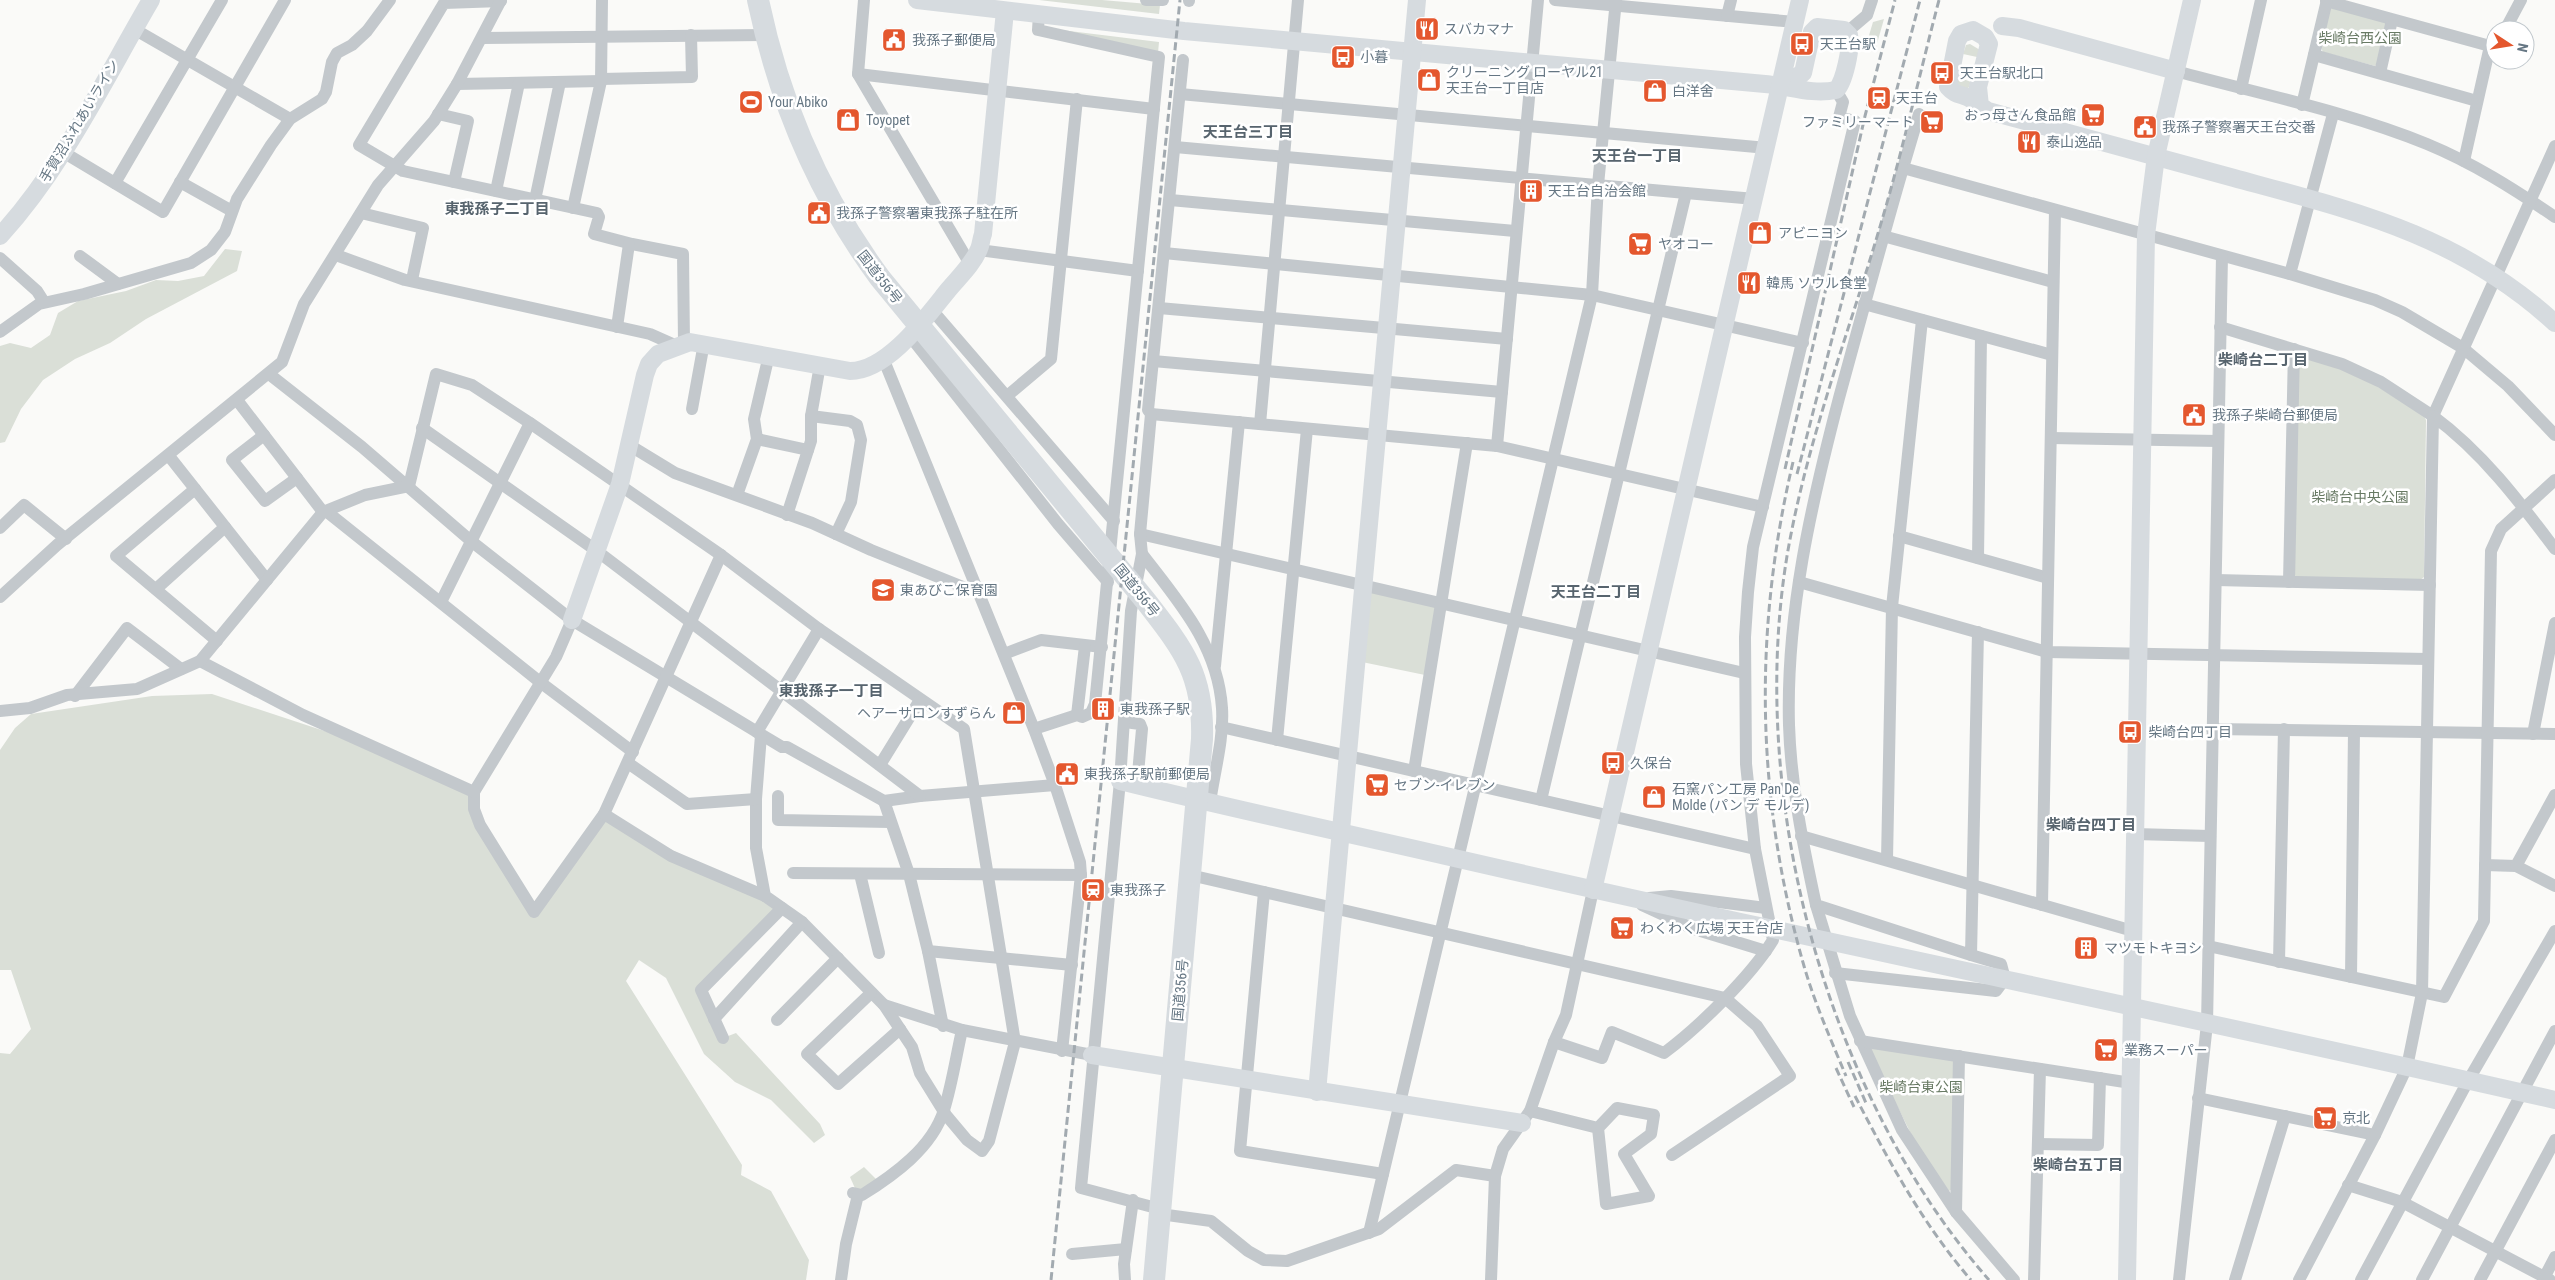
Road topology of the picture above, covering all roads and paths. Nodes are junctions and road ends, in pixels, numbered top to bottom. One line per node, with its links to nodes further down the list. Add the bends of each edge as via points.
1 (151, 0): 30 (street, 手賀沼ふれあいライン)
2 (222, 0): 42 (street)
3 (285, 0): 55 (street)
4 (390, 0): 70 (street, via 352,45 337,53 322,99)
5 (501, 0): 36 (street); 80 (street, via 444,3 359,145)
6 (602, 0): 35 (street)
7 (758, 0): 33 (highway, 国道356号)
8 (864, 0): 49 (street)
9 (917, 0): 24 (street)
10 (1146, 0): 11 (street)
11 (1163, 0)
12 (1298, 0): 37 (street)
13 (1417, 0): 40 (street)
14 (1538, 0): 44 (street)
15 (1555, 0): 23 (street)
16 (1731, 0): 25 (street)
17 (1800, 0): 28 (street)
18 (1872, 0): 32 (street, via 1867,15)
19 (2192, 0): 47 (street)
20 (2261, 0): 56 (street)
21 (2521, 0): 27 (street)
22 (2326, 1): 26 (street); 41 (street)
23 (1616, 3): 25 (street); 45 (street)
24 (1021, 8): 37 (street, via 1164,29); 57 (street); 65 (street, via 1038,30 1159,57)
25 (1727, 16): 28 (street)
26 (2392, 20): 38 (street); 48 (street)
27 (2510, 20)
28 (1795, 22): 54 (street)
29 (2002, 26): 31 (street); 39 (street); 47 (street)
30 (134, 29): 42 (street); 76 (street, 手賀沼ふれあいライン)
31 (1973, 30): 39 (street, via 1986,38); 60 (street, via 1961,34 1957,41 1948,83 1952,92)
32 (1847, 32): 54 (street, via 1820,27 1814,29 1803,73); 58 (street, via 1850,47)
33 (765, 34): 34 (street); 131 (highway, 国道356号, via 783,96 819,182 854,243)
34 (691, 35): 35 (street); 50 (street, via 692,77)
35 (601, 36): 36 (street); 50 (street)
36 (482, 38): 53 (street)
37 (1295, 40): 40 (street); 63 (street)
38 (2485, 42)
39 (1989, 44): 60 (street)
40 (1412, 51): 44 (street); 67 (street)
41 (2314, 55): 48 (street); 64 (street)
42 (186, 60): 55 (street); 86 (street)
43 (1183, 60): 59 (street)
44 (1532, 62): 45 (street); 71 (street)
45 (1610, 69): 54 (street); 72 (street)
46 (2486, 70): 62 (street)
47 (2176, 71): 56 (street); 77 (street)
48 (2380, 73): 62 (street)
49 (858, 74): 57 (street); 111 (street)
50 (601, 80): 51 (street); 95 (street)
51 (560, 82): 52 (street); 91 (street)
52 (519, 83): 53 (street); 88 (street)
53 (457, 84): 66 (street)
54 (1781, 85): 58 (street, via 1794,90); 75 (street)
55 (235, 88): 70 (street); 84 (street)
56 (2241, 89): 64 (street)
57 (997, 90): 61 (street); 111 (street, via 983,234)
58 (1836, 90): 140 (street, via 1843,102 1839,117 1855,121)
59 (1180, 94): 63 (street); 74 (street)
60 (1975, 97): 77 (street, via 1988,111)
61 (1077, 99): 65 (street); 113 (street)
62 (2477, 102): 79 (street)
63 (1289, 104): 67 (street); 78 (street)
64 (2302, 105): 69 (street)
65 (1154, 109): 115 (street)
66 (438, 114): 80 (street); 85 (street, via 468,121)
67 (1406, 114): 71 (street); 81 (street)
68 (1919, 114): 82 (street)
69 (2333, 114): 79 (street, via 2376,126); 90 (street)
70 (290, 119): 96 (street, via 271,144)
71 (1527, 125): 72 (street); 83 (street)
72 (1603, 133): 75 (street); 87 (street)
73 (2555, 146): 94 (street)
74 (1175, 147): 78 (street); 92 (street)
75 (1767, 148): 93 (street)
76 (63, 152): 86 (street); 104 (street, 手賀沼ふれあいライン, via 29,204)
77 (2156, 156): 90 (street); 103 (street)
78 (1284, 157): 81 (street); 97 (street)
79 (2464, 161): 94 (street)
80 (394, 166): 85 (street, via 403,171); 99 (street)
81 (1402, 167): 83 (street); 101 (street)
82 (1903, 168): 98 (street); 105 (street)
83 (1522, 178): 87 (street); 102 (street)
84 (180, 182): 86 (street, via 163,212); 96 (street)
85 (454, 182): 88 (street)
86 (115, 183)
87 (1598, 185): 89 (street); 123 (street)
88 (496, 191): 91 (street)
89 (1686, 193): 93 (street); 127 (street)
90 (2310, 199): 117 (street); 118 (street, via 2406,229 2436,242)
91 (535, 200): 95 (street)
92 (1170, 200): 97 (street); 107 (street)
93 (1755, 200): 132 (street)
94 (2530, 200): 100 (street); 118 (street)
95 (573, 208): 106 (street, via 598,213 594,234)
96 (232, 210): 121 (street, via 223,236 199,260)
97 (1279, 210): 101 (street); 114 (street)
98 (2055, 210): 103 (street); 120 (street)
99 (361, 213): 108 (street); 119 (street, via 422,228)
100 (2555, 217)
101 (1397, 220): 102 (street); 116 (street)
102 (1515, 231): 122 (street)
103 (2146, 235): 110 (street); 169 (street)
104 (0, 236)
105 (1884, 236): 120 (street); 125 (street)
106 (629, 244): 133 (street); 141 (street, via 683,254)
107 (1164, 253): 114 (street); 126 (street)
108 (336, 254): 119 (street); 150 (street, via 301,308 282,362)
109 (80, 256): 121 (street)
110 (2222, 256): 117 (street); 134 (street)
111 (975, 257): 113 (street); 131 (street)
112 (0, 258): 124 (street)
113 (1060, 261): 115 (street); 153 (street, via 1051,359)
114 (1274, 263): 116 (street); 128 (street)
115 (1138, 271): 190 (street)
116 (1392, 274): 122 (street); 135 (street)
117 (2290, 274): 142 (street, via 2375,300)
118 (2496, 277): 130 (street); 142 (street)
119 (412, 280): 133 (street)
120 (2053, 282): 144 (street)
121 (118, 284): 124 (street)
122 (1511, 287): 123 (street); 138 (street)
123 (1592, 295): 127 (street); 176 (street)
124 (44, 302): 136 (street)
125 (1864, 304): 129 (street); 209 (street, via 1820,470)
126 (1159, 308): 128 (street); 147 (street)
127 (1658, 310): 132 (street); 177 (street)
128 (1270, 318): 135 (street); 149 (street)
129 (1922, 320): 137 (street); 195 (street)
130 (2555, 323)
131 (920, 324): 146 (street); 153 (street); 208 (street, via 1058,524); 273 (highway, 国道356号, via 1181,646 1197,681 1203,716)
132 (1725, 326): 140 (street); 183 (street)
133 (617, 327): 141 (street)
134 (2220, 327): 143 (street); 170 (street)
135 (1387, 329): 138 (street); 151 (street)
136 (0, 332)
137 (1981, 336): 144 (street); 203 (street)
138 (1506, 339): 152 (street)
139 (704, 343): 141 (street); 145 (street); 155 (street)
140 (1802, 343): 186 (street)
141 (681, 344): 172 (street, via 658,354 649,364 640,389)
142 (2464, 348): 158 (street); 166 (street, via 2508,386)
143 (2294, 349): 158 (street, via 2361,372); 210 (street)
144 (2052, 355): 167 (street)
145 (769, 356): 148 (street); 168 (street, via 754,418)
146 (883, 358): 148 (street, via 860,371); 214 (street)
147 (1153, 360): 149 (street); 156 (street, via 1148,410)
148 (820, 365): 157 (street)
149 (1265, 371): 151 (street); 161 (street)
150 (269, 374): 154 (street); 182 (street)
151 (1383, 381): 152 (street); 165 (street)
152 (1502, 392): 173 (street)
153 (1007, 396): 190 (street)
154 (237, 400): 164 (street); 175 (street)
155 (692, 409)
156 (1152, 414): 159 (street); 194 (street)
157 (812, 416): 174 (street); 193 (street, via 850,421 857,426 861,440 851,502)
158 (2433, 416): 187 (street, via 2472,449); 211 (street)
159 (1239, 422): 161 (street); 202 (street)
160 (530, 423): 162 (street, via 472,385 436,374); 180 (street); 181 (street)
161 (1260, 424): 163 (street)
162 (422, 428): 180 (street); 182 (street)
163 (1307, 429): 165 (street); 204 (street)
164 (264, 435): 178 (street); 178 (street, via 232,460 265,501)
165 (1378, 435): 171 (street); 212 (street)
166 (2555, 435)
167 (2051, 438): 169 (street); 205 (street)
168 (757, 439): 174 (street); 185 (street)
169 (2143, 440): 170 (street); 232 (street)
170 (2218, 441): 207 (street)
171 (1467, 442): 173 (street); 217 (street)
172 (629, 446): 181 (street); 185 (street, via 675,473)
173 (1497, 446): 176 (street)
174 (808, 450): 189 (street)
175 (169, 456): 184 (street); 196 (street)
176 (1553, 458): 177 (street); 220 (street)
177 (1620, 473): 183 (street); 225 (street)
178 (297, 478): 188 (street)
179 (2555, 480): 187 (street)
180 (500, 484): 197 (street); 199 (street)
181 (620, 484): 199 (street); 201 (street)
182 (409, 486): 188 (street, via 365,495); 197 (street)
183 (1687, 488): 186 (street); 229 (street)
184 (196, 489): 191 (street); 213 (street, via 116,556)
185 (737, 495): 189 (street)
186 (1763, 507): 238 (street, via 1753,547)
187 (2523, 507): 198 (street); 253 (street, via 2501,529 2491,551)
188 (325, 511): 206 (street); 216 (street)
189 (787, 514): 193 (street)
190 (1114, 521): 208 (street)
191 (225, 527): 206 (street); 213 (street)
192 (0, 528): 196 (street, via 24,505)
193 (836, 534): 214 (street)
194 (1140, 534): 200 (street); 202 (street)
195 (1899, 536): 203 (street); 218 (street)
196 (66, 539): 215 (street)
197 (472, 541): 216 (street); 219 (street)
198 (2555, 549)
199 (597, 551): 219 (street); 221 (street)
200 (1142, 554): 237 (street, via 1193,621 1204,639); 246 (street, via 1131,611)
201 (721, 555): 221 (street); 223 (street)
202 (1227, 555): 204 (street); 237 (street)
203 (1978, 558): 205 (street)
204 (1293, 570): 212 (street); 257 (street)
205 (2048, 578): 230 (street)
206 (267, 580): 226 (street)
207 (2216, 580): 210 (street); 233 (street)
208 (1108, 582): 228 (street)
209 (1799, 582): 218 (street); 279 (street, via 1790,657 1789,725 1794,796)
210 (2289, 582): 211 (street)
211 (2430, 585): 234 (street)
212 (1364, 586): 217 (street); 258 (street)
213 (156, 589): 226 (street)
214 (978, 593): 231 (street)
215 (0, 596)
216 (441, 602): 240 (street)
217 (1441, 604): 220 (street); 261 (street)
218 (1892, 607): 224 (street); 283 (street)
219 (572, 620): 239 (street); 240 (street, via 560,649)
220 (1515, 622): 225 (street); 264 (street)
221 (691, 623): 239 (street); 241 (street)
222 (2555, 623): 255 (street)
223 (819, 629): 241 (street); 243 (street)
224 (1978, 632): 230 (street); 292 (street)
225 (1581, 637): 229 (street); 271 (street)
226 (217, 641): 235 (street)
227 (1085, 646): 228 (street); 231 (street, via 1041,640); 245 (street)
228 (1102, 647): 245 (street, via 1095,704 1091,713)
229 (1648, 652): 238 (street); 275 (street)
230 (2047, 652): 232 (street); 299 (street)
231 (1004, 654): 248 (street)
232 (2139, 654): 233 (street); 278 (street)
233 (2214, 655): 234 (street); 249 (street)
234 (2428, 659): 252 (street)
235 (200, 661): 236 (street); 266 (street, via 312,719)
236 (181, 669): 242 (street, via 137,689); 242 (street, via 128,628)
237 (1215, 670): 247 (street)
238 (1744, 673): 281 (street, via 1746,764)
239 (667, 678): 254 (street); 259 (street)
240 (540, 682): 259 (street); 266 (street)
241 (781, 692): 254 (street); 260 (street)
242 (75, 696): 244 (street, via 67,695 30,708)
243 (920, 700): 260 (street); 265 (street, via 964,729)
244 (0, 711)
245 (1076, 715): 248 (street)
246 (1125, 722): 262 (street); 262 (street, via 1140,724 1142,729)
247 (1222, 727): 257 (street); 273 (street)
248 (1034, 729): 263 (street)
249 (2212, 729): 250 (street); 280 (street)
250 (2284, 729): 251 (street); 314 (street)
251 (2354, 731): 252 (street); 318 (street)
252 (2427, 731): 253 (street); 320 (street)
253 (2488, 732): 255 (street); 284 (street)
254 (759, 734): 270 (street); 272 (street)
255 (2533, 734): 256 (street)
256 (2555, 734)
257 (1277, 740): 258 (street)
258 (1349, 756): 261 (street); 277 (street)
259 (630, 757): 270 (street, via 687,804); 274 (street)
260 (880, 766): 269 (street)
261 (1414, 771): 264 (street)
262 (1128, 783): 273 (street); 337 (street)
263 (1055, 785): 265 (street); 290 (street)
264 (1476, 785): 271 (street); 282 (street)
265 (975, 791): 269 (street); 289 (street)
266 (474, 792): 274 (street, via 474,808 480,825 534,912)
267 (2555, 795): 285 (street)
268 (778, 796): 276 (street, via 778,820)
269 (920, 796): 272 (street)
270 (756, 799): 296 (street, via 756,848)
271 (1541, 800): 275 (street)
272 (884, 801): 276 (street)
273 (1203, 802): 277 (street); 291 (highway, 国道356号)
274 (604, 814): 296 (street, via 671,856)
275 (1609, 816): 281 (street); 294 (street)
276 (890, 822): 288 (street)
277 (1342, 832): 282 (street); 301 (street)
278 (2134, 834): 280 (street); 304 (street)
279 (1801, 836): 283 (street); 298 (street)
280 (2210, 836): 307 (street)
281 (1755, 850): 302 (street)
282 (1458, 859): 294 (street); 306 (street)
283 (1887, 860): 292 (street)
284 (2485, 865): 285 (street); 320 (street, via 2484,921 2444,998)
285 (2516, 866): 293 (street)
286 (793, 873): 287 (street)
287 (860, 874): 288 (street); 310 (street)
288 (908, 874): 289 (street); 308 (street)
289 (988, 874): 290 (street); 313 (street)
290 (1082, 875): 316 (street)
291 (1190, 875): 295 (street); 340 (highway, 国道356号)
292 (1972, 885): 299 (street); 311 (street)
293 (2555, 886)
294 (1593, 890): 297 (street); 315 (street)
295 (1264, 892): 301 (street); 343 (street)
296 (765, 896): 300 (street)
297 (1633, 900): 302 (street, via 1671,896); 309 (street, via 1694,929); 319 (street)
298 (1816, 905): 311 (street); 317 (street)
299 (2042, 905): 304 (street)
300 (782, 908): 303 (street); 325 (street, via 701,990)
301 (1335, 908): 306 (street); 346 (street)
302 (1766, 908): 309 (street, via 1773,940)
303 (802, 922): 312 (street); 325 (street)
304 (2133, 931): 324 (street)
305 (2555, 931): 344 (street)
306 (1441, 932): 315 (street); 350 (street)
307 (2208, 946): 314 (street); 327 (street)
308 (928, 951): 313 (street); 328 (street)
309 (1766, 951): 322 (street)
310 (879, 953)
311 (1971, 954): 319 (street, via 2001,964)
312 (838, 958): 321 (street); 326 (street)
313 (1002, 958): 316 (street); 334 (street)
314 (2279, 962): 318 (street)
315 (1577, 963): 322 (street); 335 (street, via 1566,1015)
316 (1072, 965): 336 (street)
317 (1835, 973): 319 (street, via 1996,992); 333 (street)
318 (2351, 977): 320 (street)
319 (2005, 978): 324 (street)
320 (2422, 992): 339 (street)
321 (872, 993): 323 (street); 329 (street, via 808,1054 838,1084)
322 (1725, 998): 335 (street, via 1664,1053 1612,1032 1602,1058); 358 (street, via 1758,1026 1790,1076)
323 (884, 1005): 328 (street); 329 (street)
324 (2132, 1007): 327 (street); 345 (street)
325 (714, 1019): 332 (street)
326 (777, 1020)
327 (2207, 1024): 339 (street); 348 (street)
328 (943, 1026): 330 (street)
329 (900, 1029): 351 (street, via 912,1047 920,1073)
330 (962, 1030): 334 (street); 351 (street)
331 (2555, 1032): 347 (street)
332 (723, 1038)
333 (1860, 1040): 338 (street); 365 (street, via 1902,1130)
334 (1015, 1042): 336 (street); 351 (street, via 989,1141 982,1151 967,1140)
335 (1554, 1042): 353 (street)
336 (1062, 1051): 337 (street)
337 (1092, 1055): 340 (street); 362 (street, via 1081,1188)
338 (1959, 1056): 341 (street); 365 (street)
339 (2406, 1067): 344 (street); 355 (street)
340 (1174, 1069): 343 (street); 364 (highway, 国道356号)
341 (2040, 1069): 342 (street); 357 (street)
342 (2100, 1078): 345 (street); 357 (street, via 2098,1145)
343 (1245, 1081): 346 (street); 359 (street, via 1240,1151)
344 (2468, 1081): 347 (street); 363 (street)
345 (2131, 1083): 379 (street)
346 (1318, 1092): 350 (street)
347 (2522, 1093): 349 (street); 366 (street)
348 (2198, 1098): 352 (street); 380 (street)
349 (2555, 1100)
350 (1400, 1104): 353 (street); 359 (street)
351 (944, 1112): 373 (street, via 929,1138 896,1174 862,1195 856,1194)
352 (2285, 1116): 355 (street); 381 (street)
353 (1526, 1117): 354 (street); 360 (street, via 1502,1149)
354 (1598, 1128): 354 (street, via 1617,1108 1654,1116 1651,1134 1624,1154 1649,1196 1606,1204)
355 (2375, 1135): 361 (street)
356 (2555, 1140): 369 (street)
357 (2038, 1144): 378 (street)
358 (1672, 1155)
359 (1383, 1174): 367 (street)
360 (1495, 1176): 367 (street, via 1456,1170 1379,1229); 376 (street)
361 (2348, 1185): 363 (street); 382 (street)
362 (1133, 1200): 364 (street); 368 (street)
363 (2402, 1202): 366 (street); 383 (street)
364 (1160, 1212): 367 (street, via 1211,1221 1248,1252 1264,1260 1287,1261); 375 (highway, 国道356号)
365 (1956, 1212): 377 (street)
366 (2450, 1227): 369 (street); 384 (street)
367 (1369, 1233)
368 (1126, 1248): 370 (street); 374 (street)
369 (2495, 1251): 372 (street); 385 (street)
370 (1072, 1254)
371 (2555, 1257): 372 (street)
372 (2546, 1279)
373 (841, 1280)
374 (1125, 1280)
375 (1154, 1280)
376 (1491, 1280)
377 (2014, 1280)
378 (2034, 1280)
379 (2127, 1280)
380 (2179, 1280)
381 (2235, 1280)
382 (2299, 1280)
383 (2361, 1280)
384 (2422, 1280)
385 (2480, 1280)

